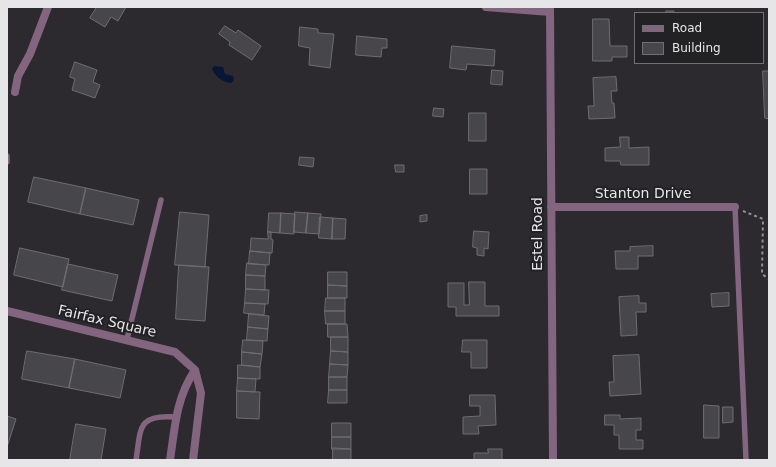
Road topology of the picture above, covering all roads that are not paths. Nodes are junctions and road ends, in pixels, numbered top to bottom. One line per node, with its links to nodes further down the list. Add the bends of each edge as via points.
1 (48, 7): 4 (street, via 30,54 18,76)
2 (486, 7): 3 (street)
3 (550, 10): 8 (street, Estel Road)
4 (15, 92)
5 (7, 156): 6 (lane)
6 (7, 162)
7 (161, 200): 11 (lane)
8 (551, 207): 9 (street, Stanton Drive); 17 (street, Estel Road)
9 (735, 207): 18 (lane)
10 (7, 311): 11 (street, Fairfax Square)
11 (127, 340): 12 (street, Fairfax Square, via 175,352)
12 (195, 370): 13 (street, via 186,383); 16 (street, via 201,393)
13 (176, 417): 14 (lane, via 162,416 144,423 140,431); 15 (street)
14 (136, 460)
15 (170, 460)
16 (193, 460)
17 (553, 460)
18 (746, 460)

